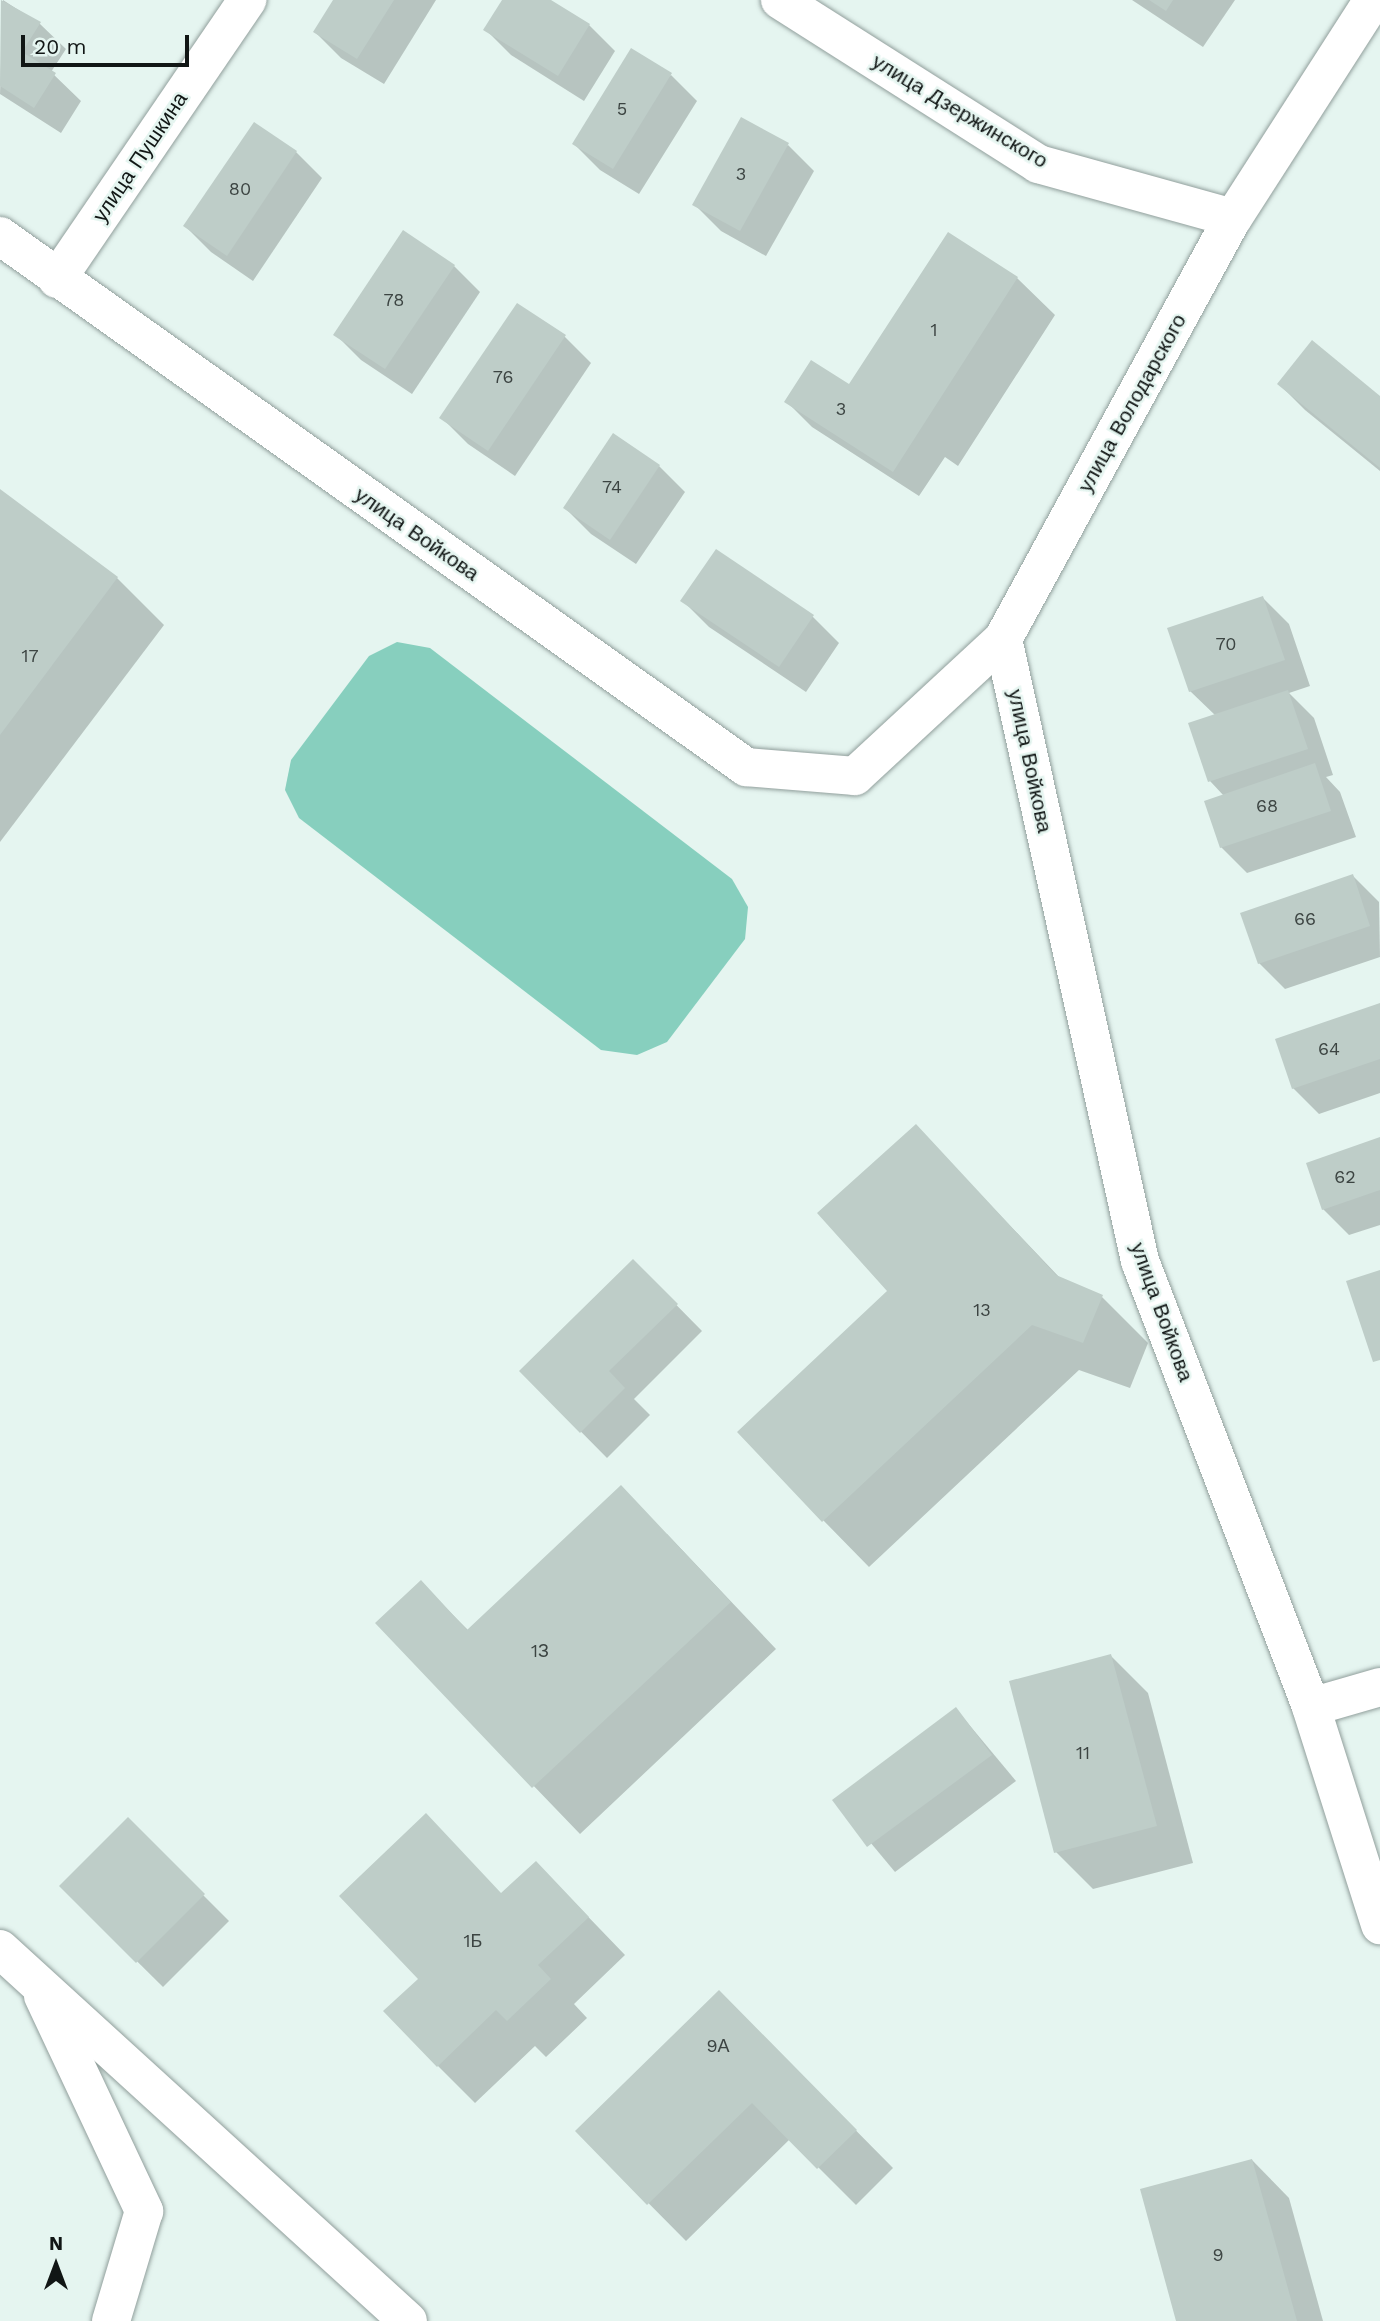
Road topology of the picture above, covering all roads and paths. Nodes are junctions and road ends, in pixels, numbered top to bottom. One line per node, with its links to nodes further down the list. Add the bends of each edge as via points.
1 (247, 0): 6 (street, улица Пушкина)
2 (780, 0): 4 (street, улица Дзержинского, via 1038,164)
3 (1373, 0): 4 (street, улица Володарского)
4 (1233, 218): 7 (street, улица Володарского)
5 (0, 236): 6 (street, улица Войкова)
6 (57, 279): 8 (street, улица Войкова, via 746,767)
7 (1003, 639): 8 (street, улица Володарского); 10 (street, улица Войкова, via 1140,1261)
8 (855, 776)
9 (1380, 1686): 10 (street)
10 (1311, 1707): 11 (street, улица Войкова)
11 (1380, 1924)
12 (0, 1949): 13 (street)
13 (34, 1979): 14 (street, via 144,2211); 15 (street)
14 (111, 2321)
15 (408, 2321)

